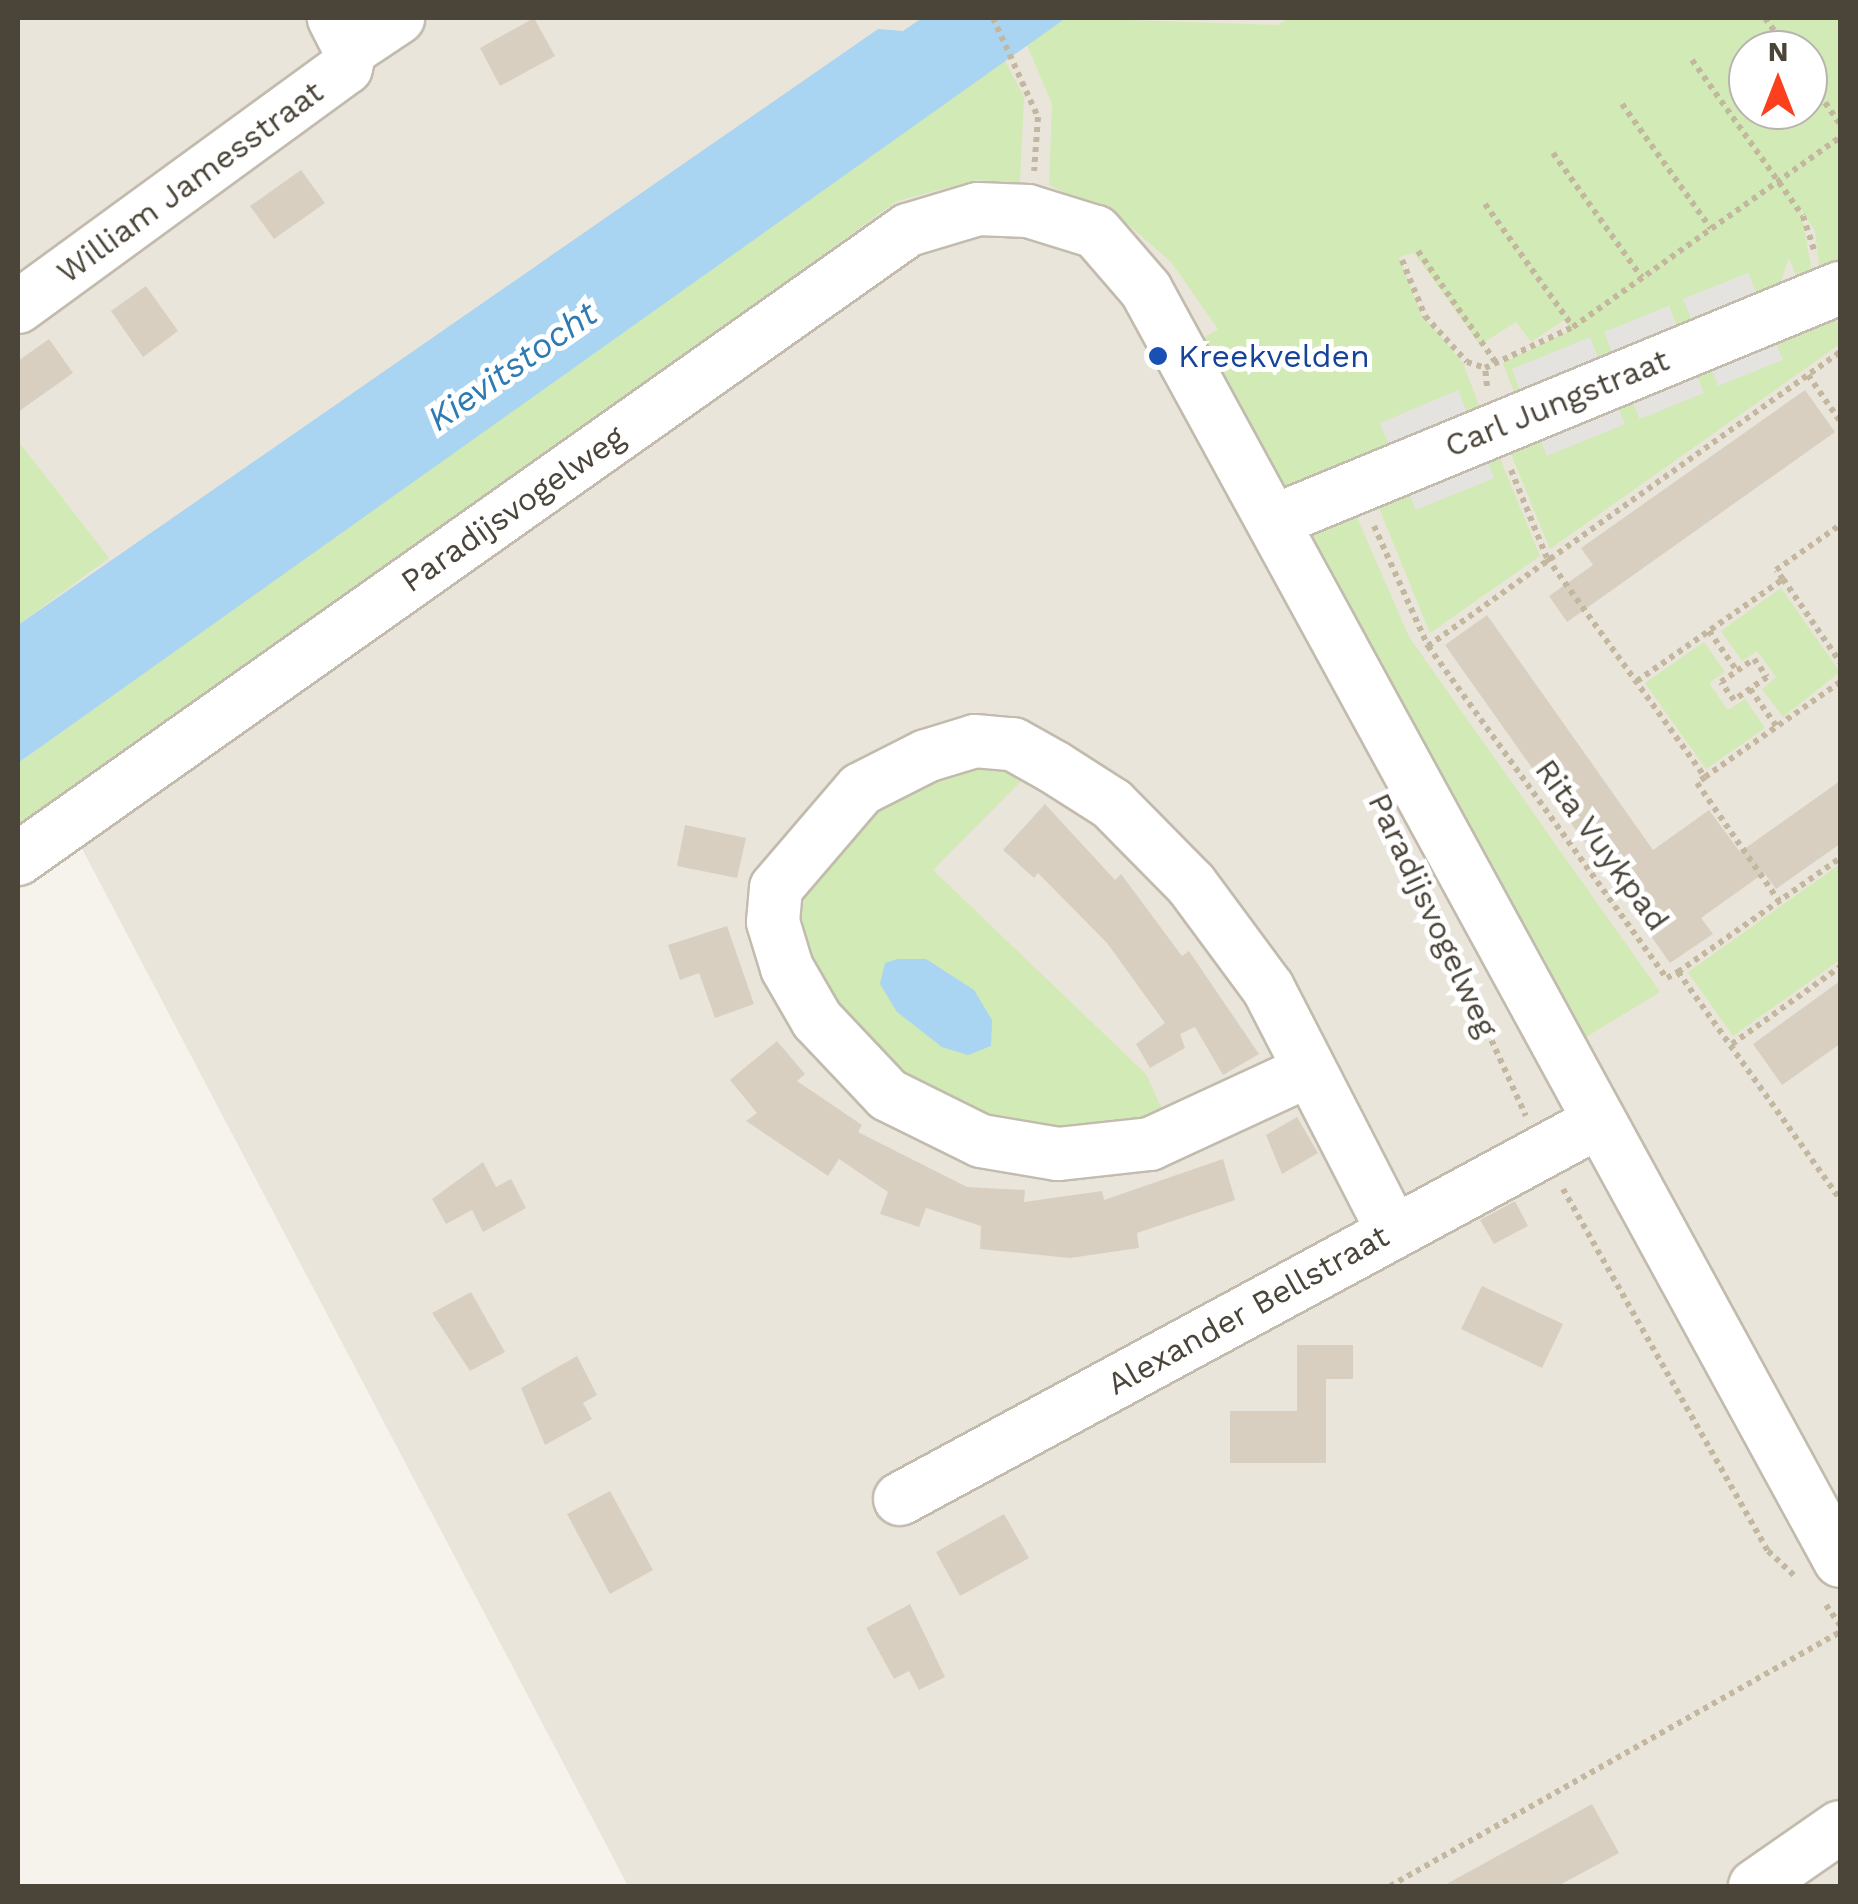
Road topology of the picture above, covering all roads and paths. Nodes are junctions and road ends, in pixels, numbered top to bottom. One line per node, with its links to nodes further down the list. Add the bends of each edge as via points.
1 (398, 18): 3 (street, William Jamesstraat)
2 (994, 18): 10 (path, via 1038,117)
3 (342, 34): 16 (street, William Jamesstraat, via 346,68)
4 (1692, 60): 8 (path)
5 (1622, 104): 11 (path)
6 (1840, 137): 8 (path)
7 (1553, 153): 14 (path)
8 (1778, 181): 11 (path); 15 (path, via 1813,235 1818,282)
9 (1485, 204): 17 (path)
10 (1028, 211): 25 (street, Paradijsvogelweg, via 1096,232 1146,290); 39 (street, Paradijsvogelweg, via 978,209 908,230)
11 (1711, 229): 14 (path)
12 (1418, 251): 19 (path)
13 (1402, 260): 20 (path, via 1425,316 1468,362)
14 (1642, 278): 17 (path)
15 (1834, 290): 23 (street, Carl Jungstraat)
16 (18, 307)
17 (1572, 328): 19 (path)
18 (1840, 352): 21 (path)
19 (1496, 364): 20 (path)
20 (1484, 368): 23 (path)
21 (1808, 375): 22 (path); 27 (path)
22 (1840, 421)
23 (1494, 428): 24 (street, Carl Jungstraat); 27 (path)
24 (1355, 485): 25 (street, Carl Jungstraat); 30 (path, Rita Vuykpad)
25 (1274, 521): 46 (street, Paradijsvogelweg)
26 (1840, 525): 28 (path, via 1776,570)
27 (1548, 558): 30 (path); 33 (path)
28 (1782, 579): 29 (path); 31 (path)
29 (1709, 631): 32 (path); 33 (path)
30 (1428, 646): 43 (path, Rita Vuykpad, via 1666,978)
31 (1840, 662)
32 (1736, 671): 35 (path, via 1721,682 1734,700); 35 (path, via 1754,659 1767,677)
33 (1637, 681): 37 (path)
34 (1840, 682): 36 (path)
35 (1750, 689): 36 (path)
36 (1777, 726): 37 (path)
37 (1704, 777): 40 (path, via 1696,782)
38 (1840, 858): 40 (path)
39 (18, 859)
40 (1779, 901): 43 (path)
41 (1438, 924): 47 (path, Paradijsvogelweg)
42 (1840, 967): 44 (path)
43 (1678, 972): 44 (path, Rita Vuykpad)
44 (1732, 1044): 48 (path, Rita Vuykpad)
45 (1308, 1071): 45 (street, via 1268,988 1191,884 1112,804 1013,744 976,741 861,789 776,888 773,922 786,968 818,1020 888,1095 981,1141 1058,1154 1150,1144); 49 (street)
46 (1598, 1122): 47 (street, Alexander Bellstraat); 51 (street, Paradijsvogelweg)
47 (1540, 1149): 49 (street, Alexander Bellstraat); 51 (path, Paradijsvogelweg, via 1768,1551)
48 (1840, 1200)
49 (1393, 1231): 50 (street, Alexander Bellstraat)
50 (900, 1500)
51 (1822, 1582): 52 (path, Paradijsvogelweg)
52 (1840, 1628): 54 (path)
53 (1840, 1827): 55 (street)
54 (1390, 1886)
55 (1755, 1886)

